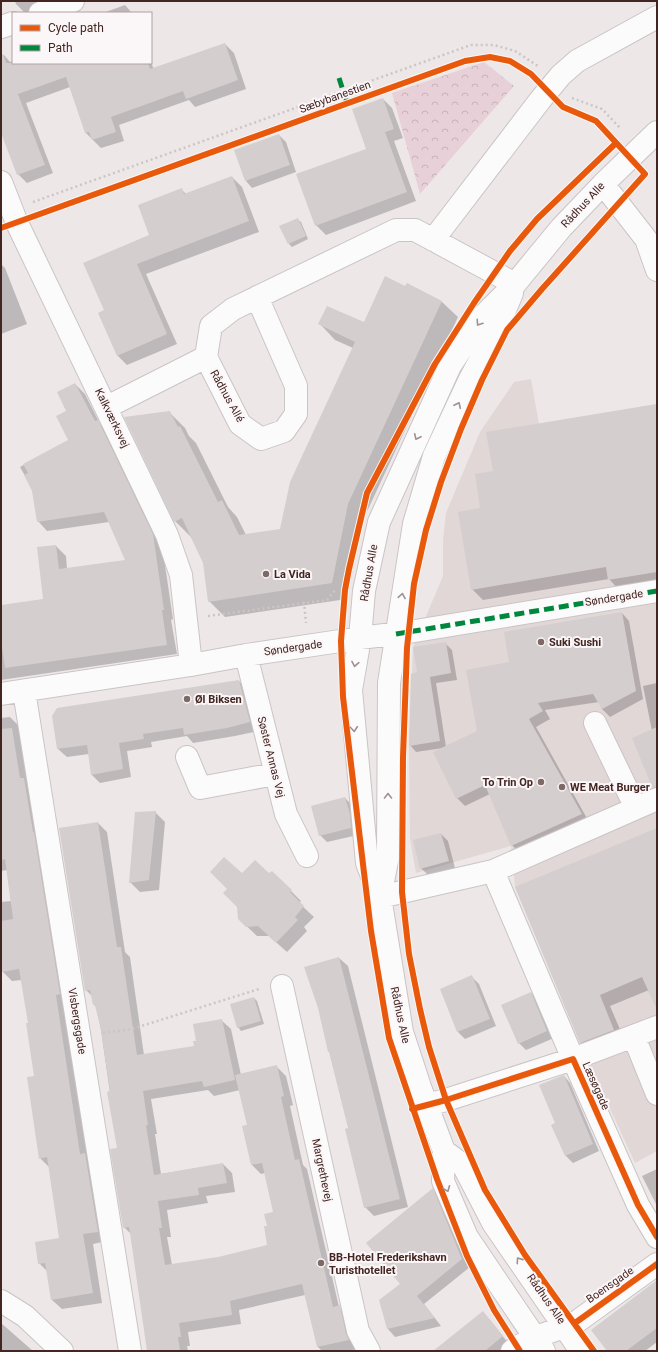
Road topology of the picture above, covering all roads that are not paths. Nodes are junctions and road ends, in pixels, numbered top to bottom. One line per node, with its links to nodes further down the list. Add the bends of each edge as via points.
1 (73, 1): 2 (street)
2 (43, 12)
3 (657, 17): 9 (street, via 577,61 554,82)
4 (12, 23): 5 (street)
5 (1, 27)
6 (657, 132): 8 (street, Rådhus Alle)
7 (1, 182): 14 (street, Kalkværksvej, via 17,223)
8 (602, 184): 10 (street, via 646,239); 11 (street, Rådhus Alle)
9 (433, 240): 11 (street, Rådhus Allé); 12 (street, Rådhus Allé, via 415,230 396,230)
10 (657, 270)
11 (515, 284): 16 (street, Rådhus Alle, one-way to 11, via 414,524 434,456 498,327); 17 (street, Rådhus Alle, one-way to 17, via 483,316 450,366 379,522 364,591)
12 (257, 297): 13 (street, Rådhus Allé, via 233,309 211,326); 13 (street, Rådhus Allé, via 296,386 296,414 284,431 261,439 240,424)
13 (206, 357): 14 (street)
14 (106, 407): 19 (street, Kalkværksvej, via 167,535 181,575)
15 (657, 591): 16 (street, Søndergade)
16 (396, 634): 17 (street, Søndergade); 29 (street, Rådhus Alle, one-way to 16, via 388,856 389,683)
17 (360, 638): 18 (street, Søndergade); 29 (street, Rådhus Alle, one-way to 29, via 351,690 366,863)
18 (246, 655): 19 (street, Søndergade); 24 (street, Søster Annas Vej)
19 (191, 665): 20 (street, Søndergade)
20 (24, 691): 21 (street, Søndergade); 43 (street, Visbergsgade)
21 (1, 694)
22 (595, 723): 26 (street)
23 (187, 757): 24 (street, via 200,788)
24 (275, 774): 27 (street, Søster Annas Vej, via 286,814)
25 (657, 799): 26 (street)
26 (636, 808): 28 (street)
27 (307, 856)
28 (493, 871): 29 (street); 33 (street, Læsøgade)
29 (380, 897): 35 (street, Rådhus Alle, via 402,1032)
30 (282, 986): 44 (street, Margrethevej, via 358,1331)
31 (657, 1027): 32 (street)
32 (634, 1037): 33 (street); 34 (street)
33 (573, 1059): 35 (street, Læsøgade); 37 (street, Læsøgade, via 638,1205)
34 (657, 1094)
35 (427, 1105): 36 (street, Rådhus Alle)
36 (444, 1151): 40 (street, Rådhus Alle, one-way to 36, via 493,1223 463,1165); 41 (street, Rådhus Alle, one-way to 41, via 443,1181 467,1237)
37 (657, 1237)
38 (657, 1264): 40 (street, Boensgade, via 575,1323)
39 (1, 1301): 42 (street, via 25,1316)
40 (565, 1326): 41 (street, Boensgade); 46 (street, Rådhus Alle)
41 (540, 1344): 45 (street, Boensgade, via 517,1347)
42 (62, 1351)
43 (130, 1351)
44 (369, 1351)
45 (512, 1351)
46 (581, 1351)

